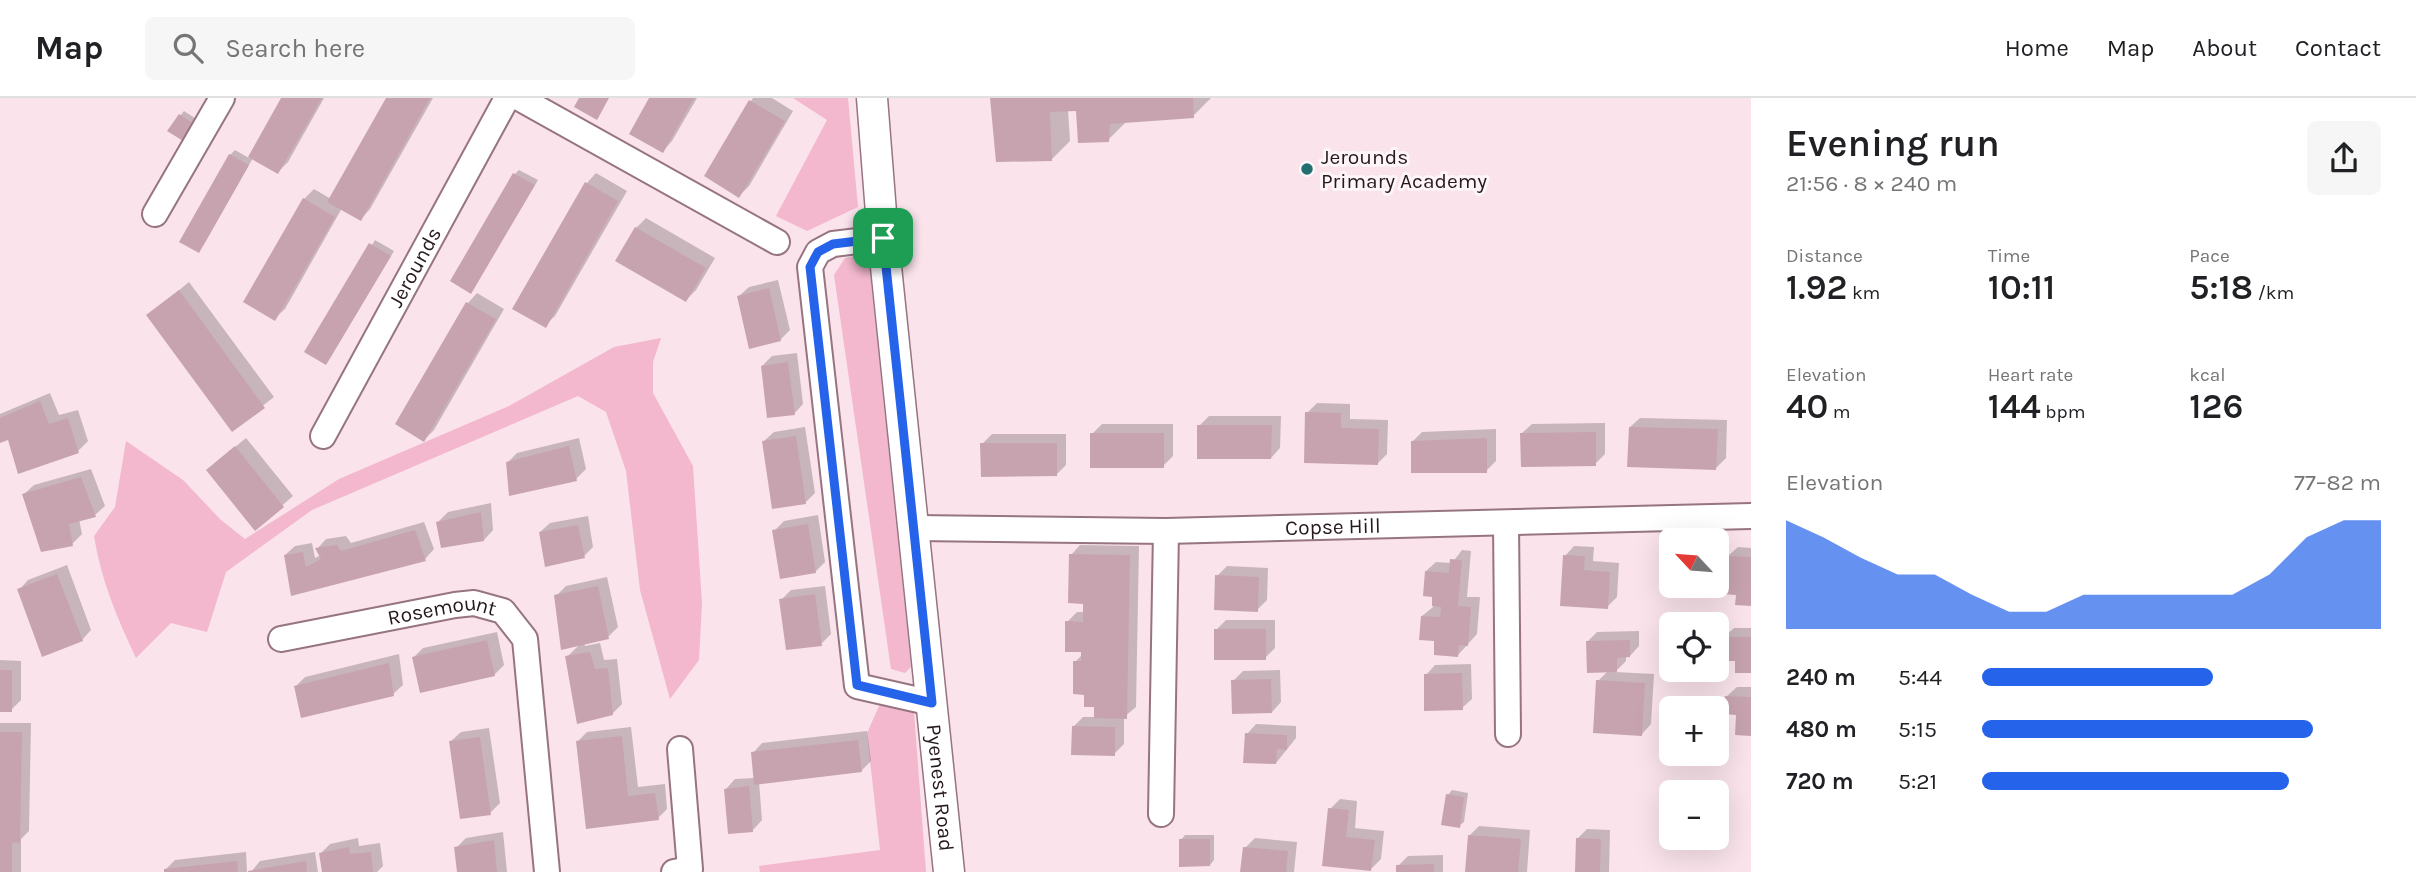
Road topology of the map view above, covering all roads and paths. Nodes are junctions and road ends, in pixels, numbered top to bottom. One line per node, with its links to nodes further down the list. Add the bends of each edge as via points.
1 (222, 98): 5 (street)
2 (507, 98): 8 (street, Jerounds)
3 (872, 98): 6 (street, Pyenest Road)
4 (532, 101): 7 (street)
5 (155, 214)
6 (883, 238): 11 (street, Pyenest Road); 14 (street, Pyenest Road, via 833,244 818,252 810,267 811,281 857,685)
7 (777, 242)
8 (323, 436)
9 (1751, 516): 10 (street, Copse Hill)
10 (1506, 523): 12 (street, Copse Hill); 15 (street)
11 (915, 528): 12 (street, Copse Hill); 14 (street, Pyenest Road)
12 (1166, 531): 17 (street)
13 (281, 639): 18 (street, Rosemount, via 455,605 474,603 503,611 525,639)
14 (932, 703): 20 (street, Pyenest Road)
15 (1508, 734)
16 (680, 749): 19 (street, via 690,870)
17 (1161, 814)
18 (547, 872)
19 (674, 872)
20 (949, 872)

